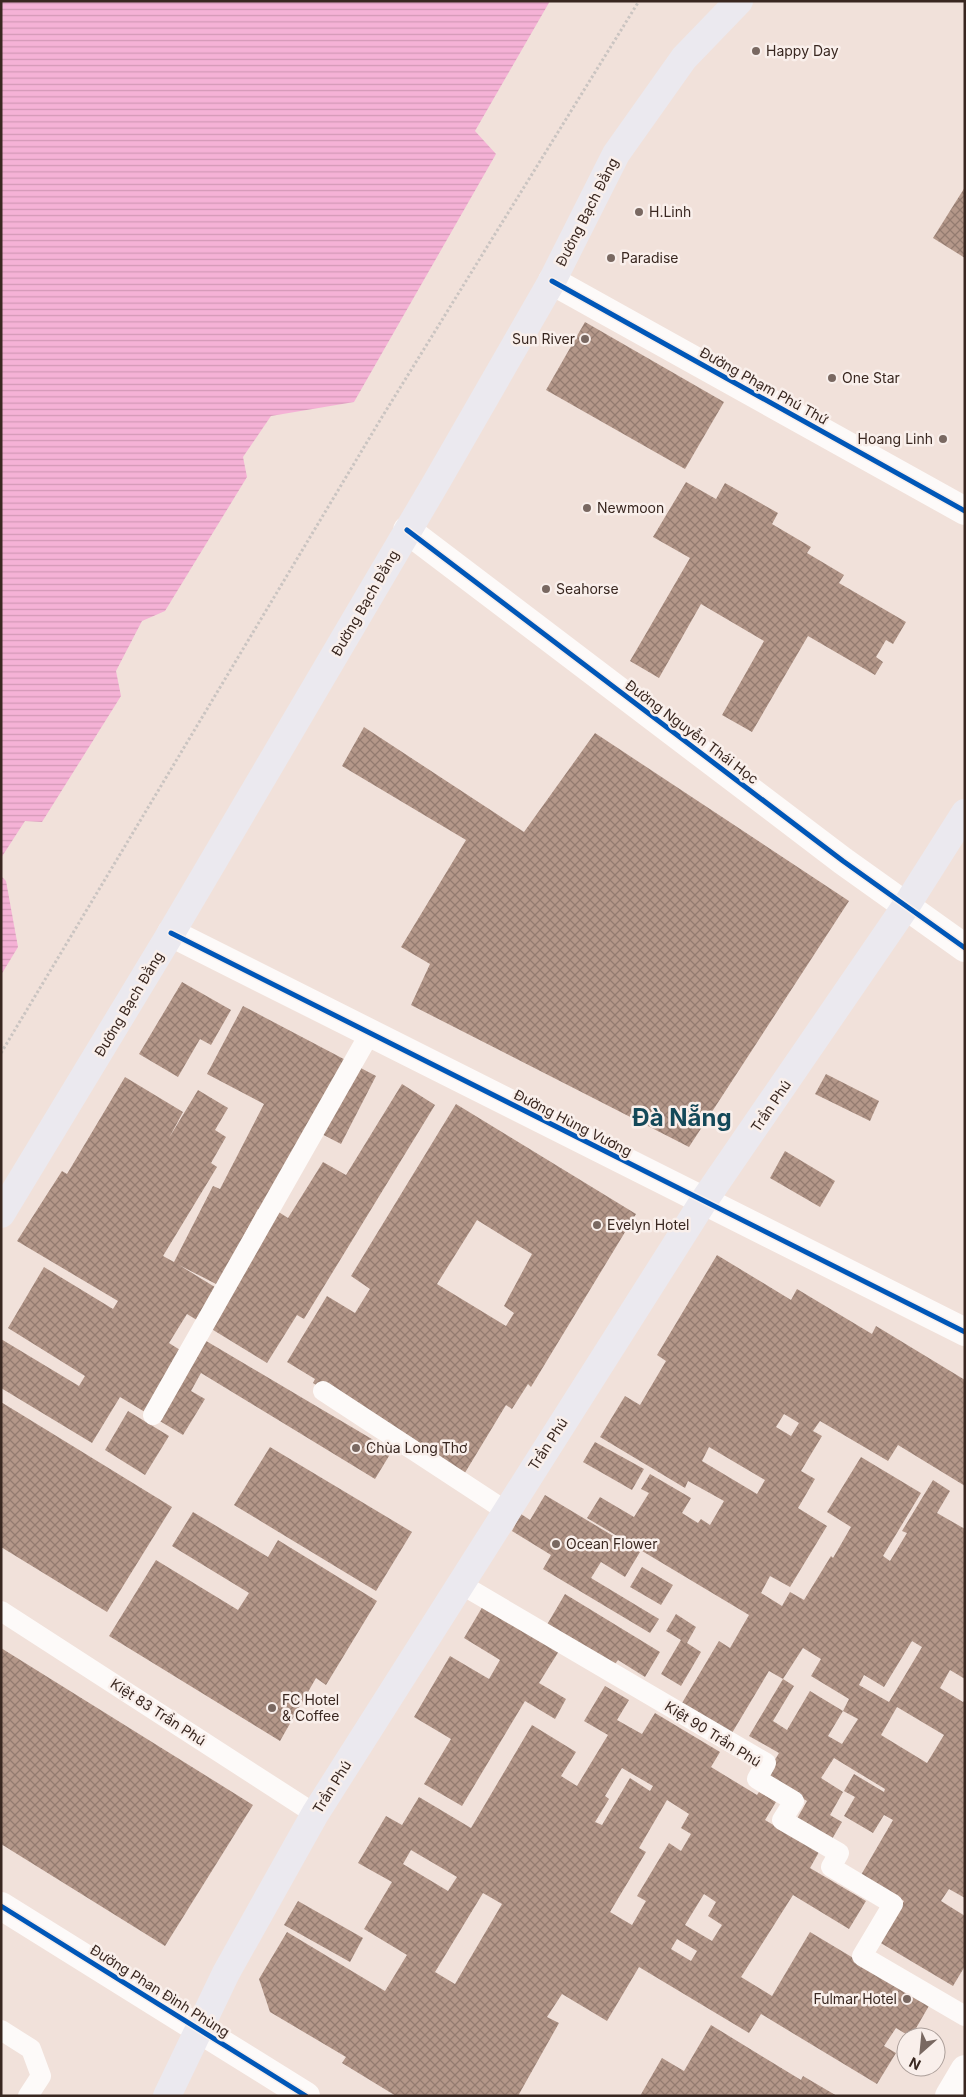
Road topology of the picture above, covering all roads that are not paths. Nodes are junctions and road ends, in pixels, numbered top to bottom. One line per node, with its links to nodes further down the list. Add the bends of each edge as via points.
1 (739, 1): 2 (main road, Đường Bạch Đằng, via 684,58 616,154)
2 (552, 281): 3 (street, Đường Phạm Phú Thứ); 4 (main road, Đường Bạch Đằng)
3 (965, 511)
4 (407, 530): 6 (street, Đường Nguyễn Thái Học); 7 (main road, Đường Bạch Đằng)
5 (965, 814): 6 (main road, Trần Phú)
6 (906, 906): 8 (street, Đường Nguyễn Thái Học); 10 (main road, Trần Phú)
7 (171, 933): 9 (street, Đường Hùng Vương); 11 (main road, Đường Bạch Đằng)
8 (965, 948)
9 (370, 1033): 10 (street, Đường Hùng Vương); 14 (lane)
10 (703, 1202): 12 (street, Đường Hùng Vương); 15 (main road, Trần Phú)
11 (1, 1214)
12 (965, 1332)
13 (323, 1391): 15 (lane)
14 (154, 1415)
15 (506, 1511): 16 (main road, Trần Phú)
16 (459, 1583): 18 (main road, Trần Phú); 20 (lane, Kiệt 90 Trần Phú, via 766,1763 757,1779 794,1801 782,1820 838,1853 831,1867 893,1904 862,1956)
17 (1, 1611): 18 (lane, Kiệt 83 Trần Phú)
18 (315, 1814): 21 (main road, Trần Phú, via 226,1973)
19 (1, 1906): 21 (street, Đường Phan Đình Phùng)
20 (965, 2016)
21 (200, 2028): 25 (main road, Trần Phú); 26 (street, Đường Phan Đình Phùng)
22 (1, 2030): 24 (lane, via 30,2049 42,2076)
23 (965, 2070): 27 (street)
24 (28, 2096)
25 (168, 2096)
26 (306, 2096)
27 (949, 2096)

